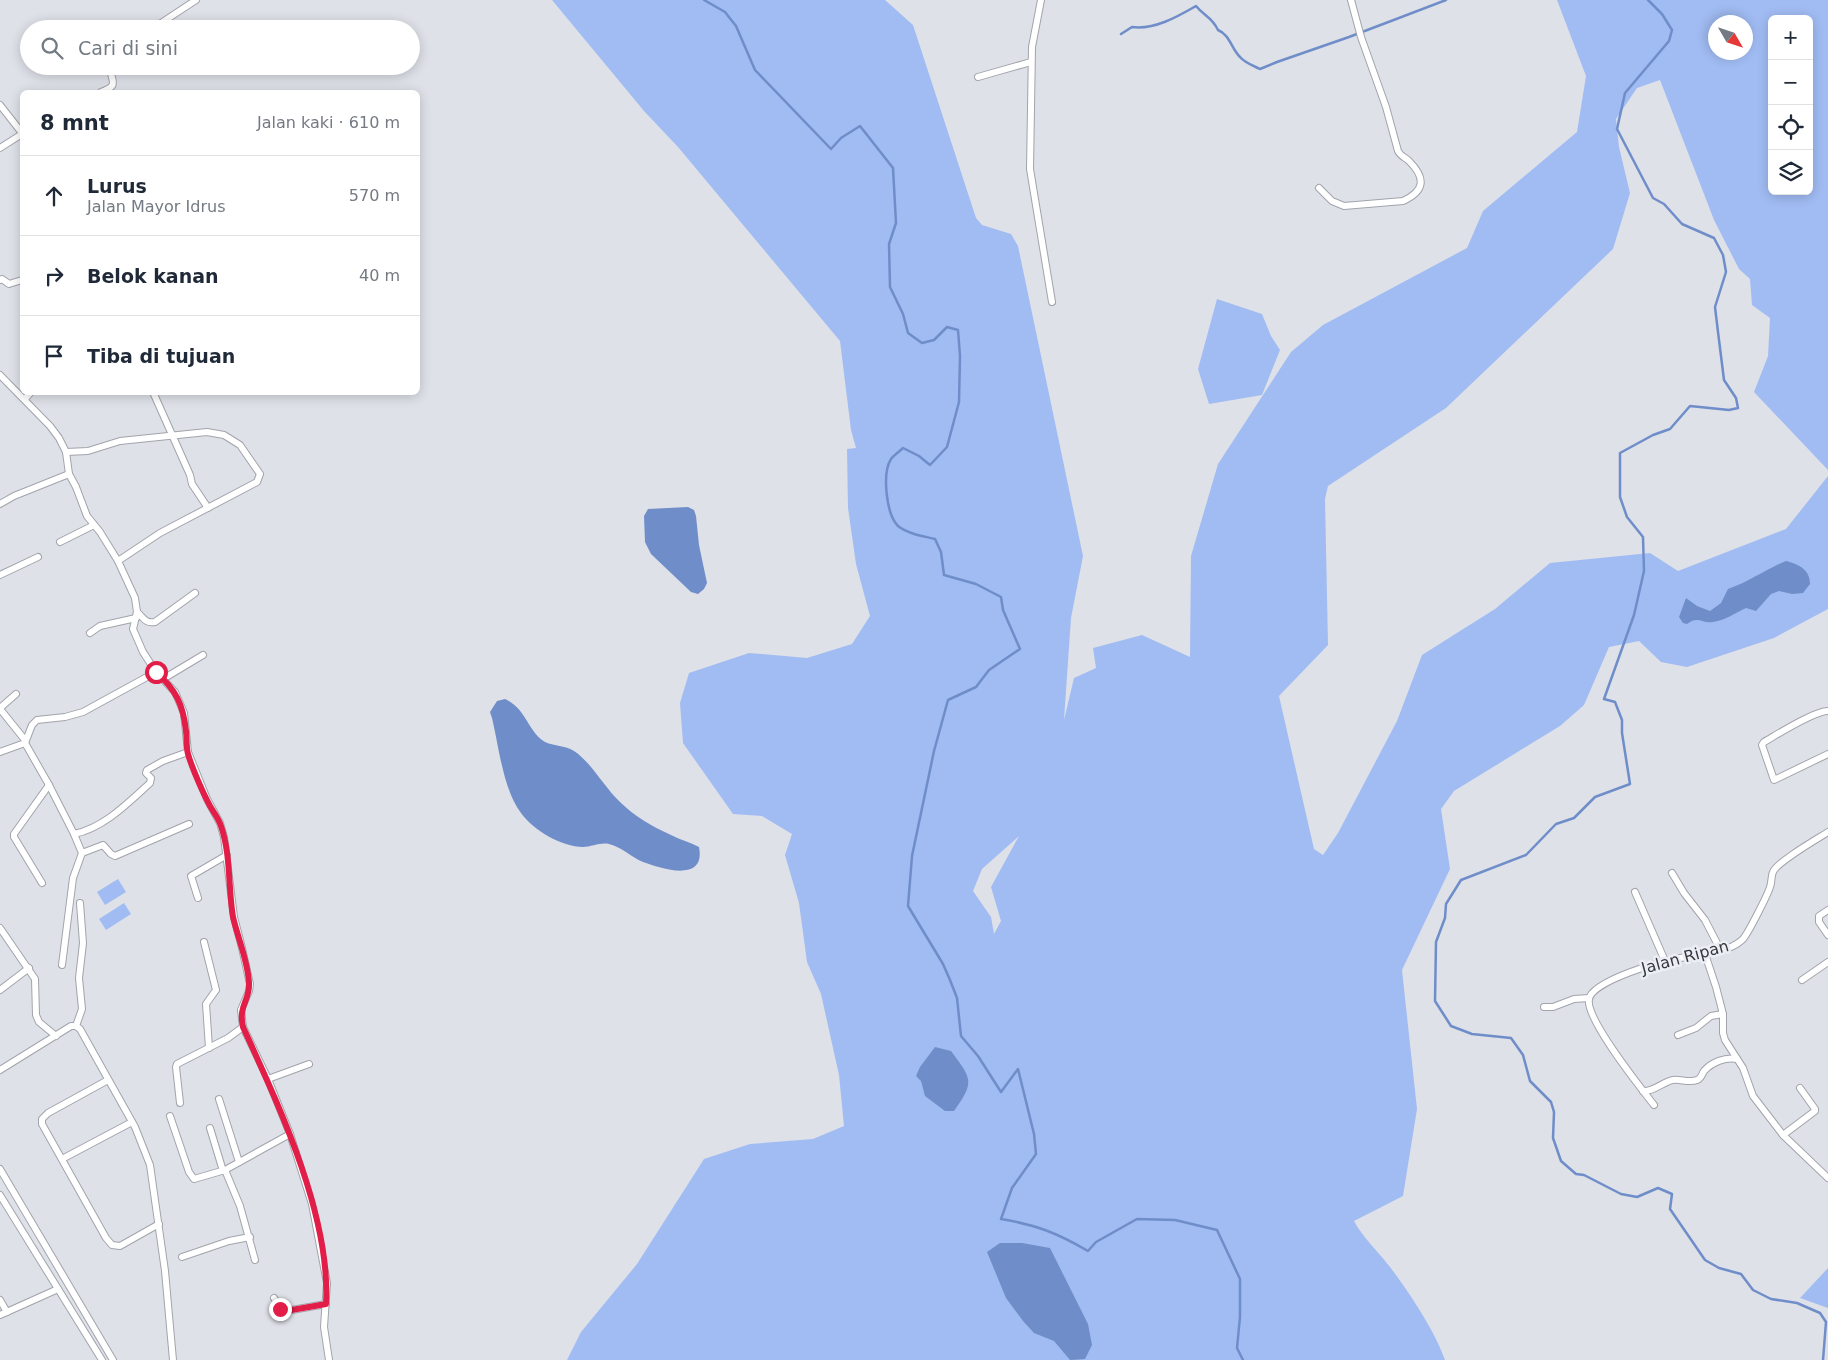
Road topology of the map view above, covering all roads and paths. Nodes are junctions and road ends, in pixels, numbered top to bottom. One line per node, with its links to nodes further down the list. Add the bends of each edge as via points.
1 (196, 0): 4 (street)
2 (1042, 0): 5 (street)
3 (1352, 0): 13 (street, via 1400,154 1418,172 1421,184 1410,198 1403,201 1344,206 1332,201)
4 (166, 20)
5 (1031, 62): 7 (street); 16 (street, via 1030,169)
6 (113, 75): 8 (street, via 113,85)
7 (978, 77)
8 (107, 90)
9 (0, 105): 10 (street)
10 (20, 131)
11 (20, 135): 12 (street)
12 (0, 148)
13 (1320, 188)
14 (0, 280): 15 (street, via 9,284)
15 (20, 281)
16 (1052, 302)
17 (0, 374): 18 (street)
18 (20, 394)
19 (21, 395): 22 (street)
20 (28, 395): 22 (street)
21 (154, 395): 23 (street)
22 (25, 399): 24 (street, via 50,426)
23 (173, 436): 24 (street, via 120,441 88,451); 27 (street, via 192,484); 27 (street, via 207,432 224,435 240,444 260,474 257,482)
24 (66, 452): 25 (street)
25 (69, 474): 26 (street); 28 (street)
26 (0, 504)
27 (208, 508): 31 (street, via 160,533)
28 (94, 525): 29 (street); 31 (street)
29 (60, 542)
30 (38, 557): 32 (street)
31 (118, 561): 34 (street, via 135,598)
32 (0, 576)
33 (195, 593): 34 (street, via 155,622 146,622)
34 (136, 615): 35 (street, via 100,626); 37 (street, via 133,629)
35 (90, 633)
36 (204, 654): 38 (street)
37 (156, 672): 38 (street); 42 (street, via 83,712 36,720)
38 (163, 679): 44 (street, via 175,692 184,713)
39 (16, 694): 40 (street)
40 (0, 709): 42 (street)
41 (1828, 711): 45 (street, via 1800,722 1762,745 1774,780)
42 (25, 741): 43 (street); 46 (street)
43 (0, 752)
44 (188, 752): 49 (street, via 147,770 150,783 126,805 84,832); 51 (street, via 220,823)
45 (1828, 754)
46 (50, 785): 49 (street); 53 (street, via 14,834)
47 (189, 824): 50 (street, via 116,856 103,845)
48 (1828, 832): 61 (street, Jalan Ripan, via 1779,863 1772,872 1770,887 1749,931 1736,944)
49 (74, 834): 50 (street)
50 (82, 853): 65 (street, via 73,878)
51 (227, 855): 55 (street, via 192,876); 73 (street, via 234,917 250,984 241,1010)
52 (1672, 873): 61 (street, via 1705,920)
53 (42, 883)
54 (1635, 892): 63 (street)
55 (198, 898)
56 (80, 903): 72 (street, via 82,1009)
57 (1828, 910): 59 (street, via 1819,916 1819,922)
58 (1, 930): 66 (street)
59 (1828, 935)
60 (204, 942): 76 (street, via 216,990 206,1004)
61 (1720, 950): 62 (street, Jalan Ripan)
62 (1705, 954): 63 (street, Jalan Ripan); 71 (street)
63 (1665, 961): 69 (street, Jalan Ripan, via 1624,974 1600,986)
64 (1828, 962): 67 (street)
65 (62, 965)
66 (29, 968): 68 (street); 75 (street, via 35,978 36,1015 44,1028)
67 (1802, 980)
68 (0, 990)
69 (1588, 1001): 70 (street, via 1574,999); 83 (street, via 1613,1050)
70 (1544, 1007)
71 (1723, 1014): 74 (street, via 1711,1016 1696,1028); 77 (street, via 1723,1034)
72 (76, 1026): 75 (street); 81 (street)
73 (243, 1027): 76 (street); 80 (street)
74 (1678, 1035)
75 (56, 1036): 79 (street)
76 (209, 1048): 85 (street, via 177,1064)
77 (1736, 1059): 83 (street, via 1717,1062 1696,1081 1674,1080); 91 (street, via 1743,1068 1753,1096)
78 (309, 1064): 80 (street)
79 (0, 1070)
80 (268, 1079): 90 (street)
81 (108, 1080): 88 (street); 92 (street, via 42,1119)
82 (1800, 1088): 91 (street, via 1816,1109)
83 (1644, 1091): 86 (street)
84 (219, 1099): 93 (street)
85 (180, 1102)
86 (1654, 1105)
87 (170, 1116): 95 (street, via 191,1177 197,1180)
88 (132, 1122): 92 (street); 98 (street, via 150,1165)
89 (210, 1128): 95 (street)
90 (290, 1134): 93 (street); 105 (street, via 322,1246)
91 (1783, 1134): 96 (street)
92 (62, 1160): 98 (street, via 112,1245 120,1246)
93 (239, 1162): 95 (street)
94 (0, 1169): 109 (street)
95 (224, 1170): 99 (street)
96 (1828, 1178)
97 (0, 1195): 102 (street)
98 (159, 1224): 110 (street)
99 (250, 1237): 100 (street); 101 (street)
100 (182, 1257)
101 (255, 1260)
102 (58, 1289): 106 (street); 108 (street)
103 (274, 1298): 105 (street, via 280,1309 286,1311)
104 (0, 1300): 106 (street)
105 (326, 1304): 111 (street, via 324,1327)
106 (7, 1312): 107 (street)
107 (0, 1315)
108 (102, 1360)
109 (113, 1360)
110 (174, 1360)
111 (329, 1360)

